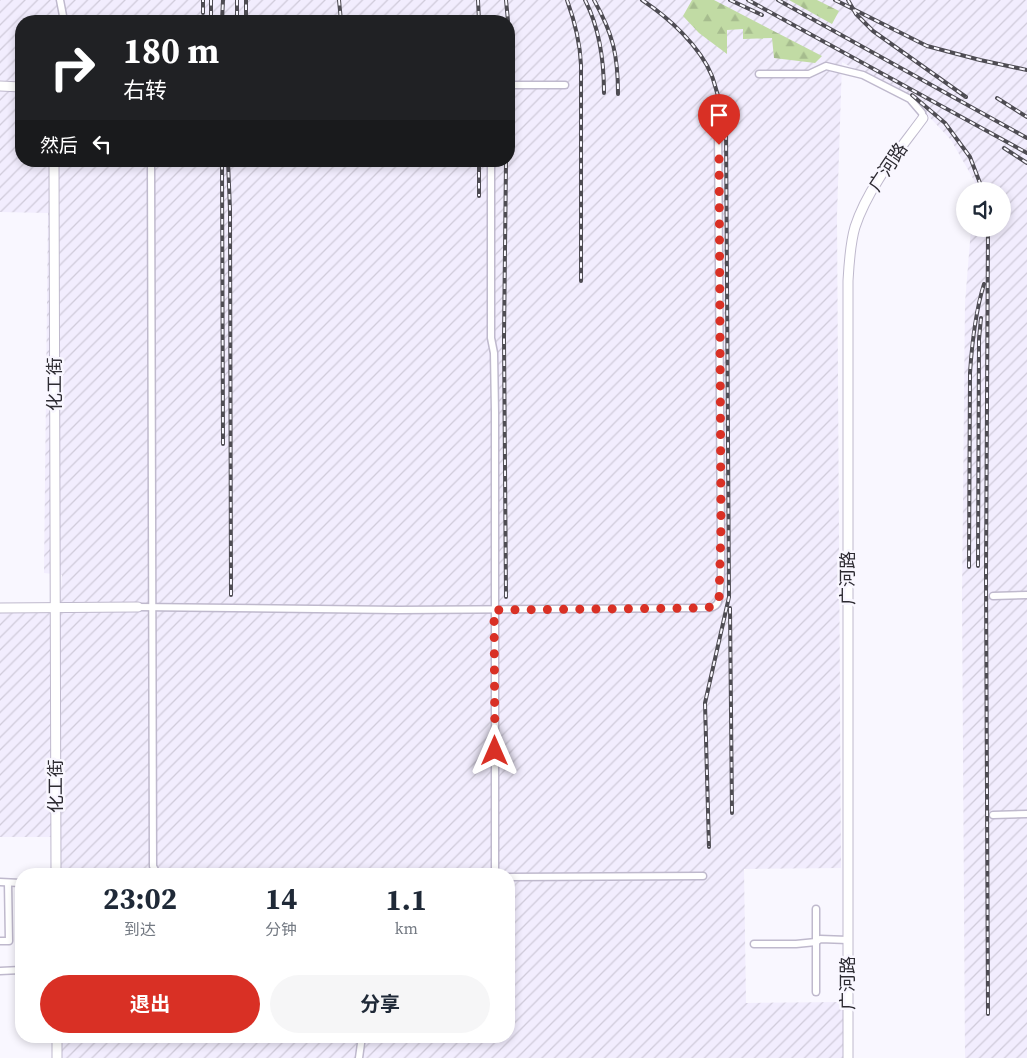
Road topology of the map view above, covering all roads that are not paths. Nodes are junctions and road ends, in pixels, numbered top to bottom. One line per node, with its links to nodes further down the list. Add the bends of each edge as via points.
1 (60, 0): 2 (street)
2 (63, 15)
3 (759, 74): 8 (street, via 809,74 826,66 863,76 910,99)
4 (515, 85): 5 (street)
5 (565, 85)
6 (0, 86): 7 (street)
7 (15, 87)
8 (923, 118): 31 (street, 广河路, via 868,198 856,227 849,260)
9 (718, 126): 19 (street, via 721,545 718,604 706,608)
10 (54, 167): 15 (street, 化工街)
11 (152, 167): 17 (street)
12 (491, 167): 19 (street)
13 (1027, 595): 14 (street)
14 (994, 596)
15 (56, 607): 16 (street); 18 (street); 22 (street, 化工街)
16 (138, 607): 17 (street)
17 (153, 607): 19 (street); 23 (street)
18 (0, 608)
19 (494, 610): 24 (street)
20 (1027, 814): 21 (street)
21 (992, 815)
22 (56, 868)
23 (154, 868)
24 (495, 868)
25 (703, 876): 26 (street)
26 (515, 877)
27 (0, 882): 28 (street)
28 (8, 883): 29 (street); 32 (street, via 9,941)
29 (15, 883)
30 (816, 910): 33 (street)
31 (848, 940): 33 (street); 42 (street, 广河路)
32 (0, 941)
33 (816, 942): 34 (street); 37 (street)
34 (754, 944)
35 (15, 970): 36 (street)
36 (0, 971)
37 (816, 992)
38 (57, 1043): 40 (street)
39 (361, 1043): 41 (street)
40 (57, 1058)
41 (359, 1058)
42 (848, 1058)

